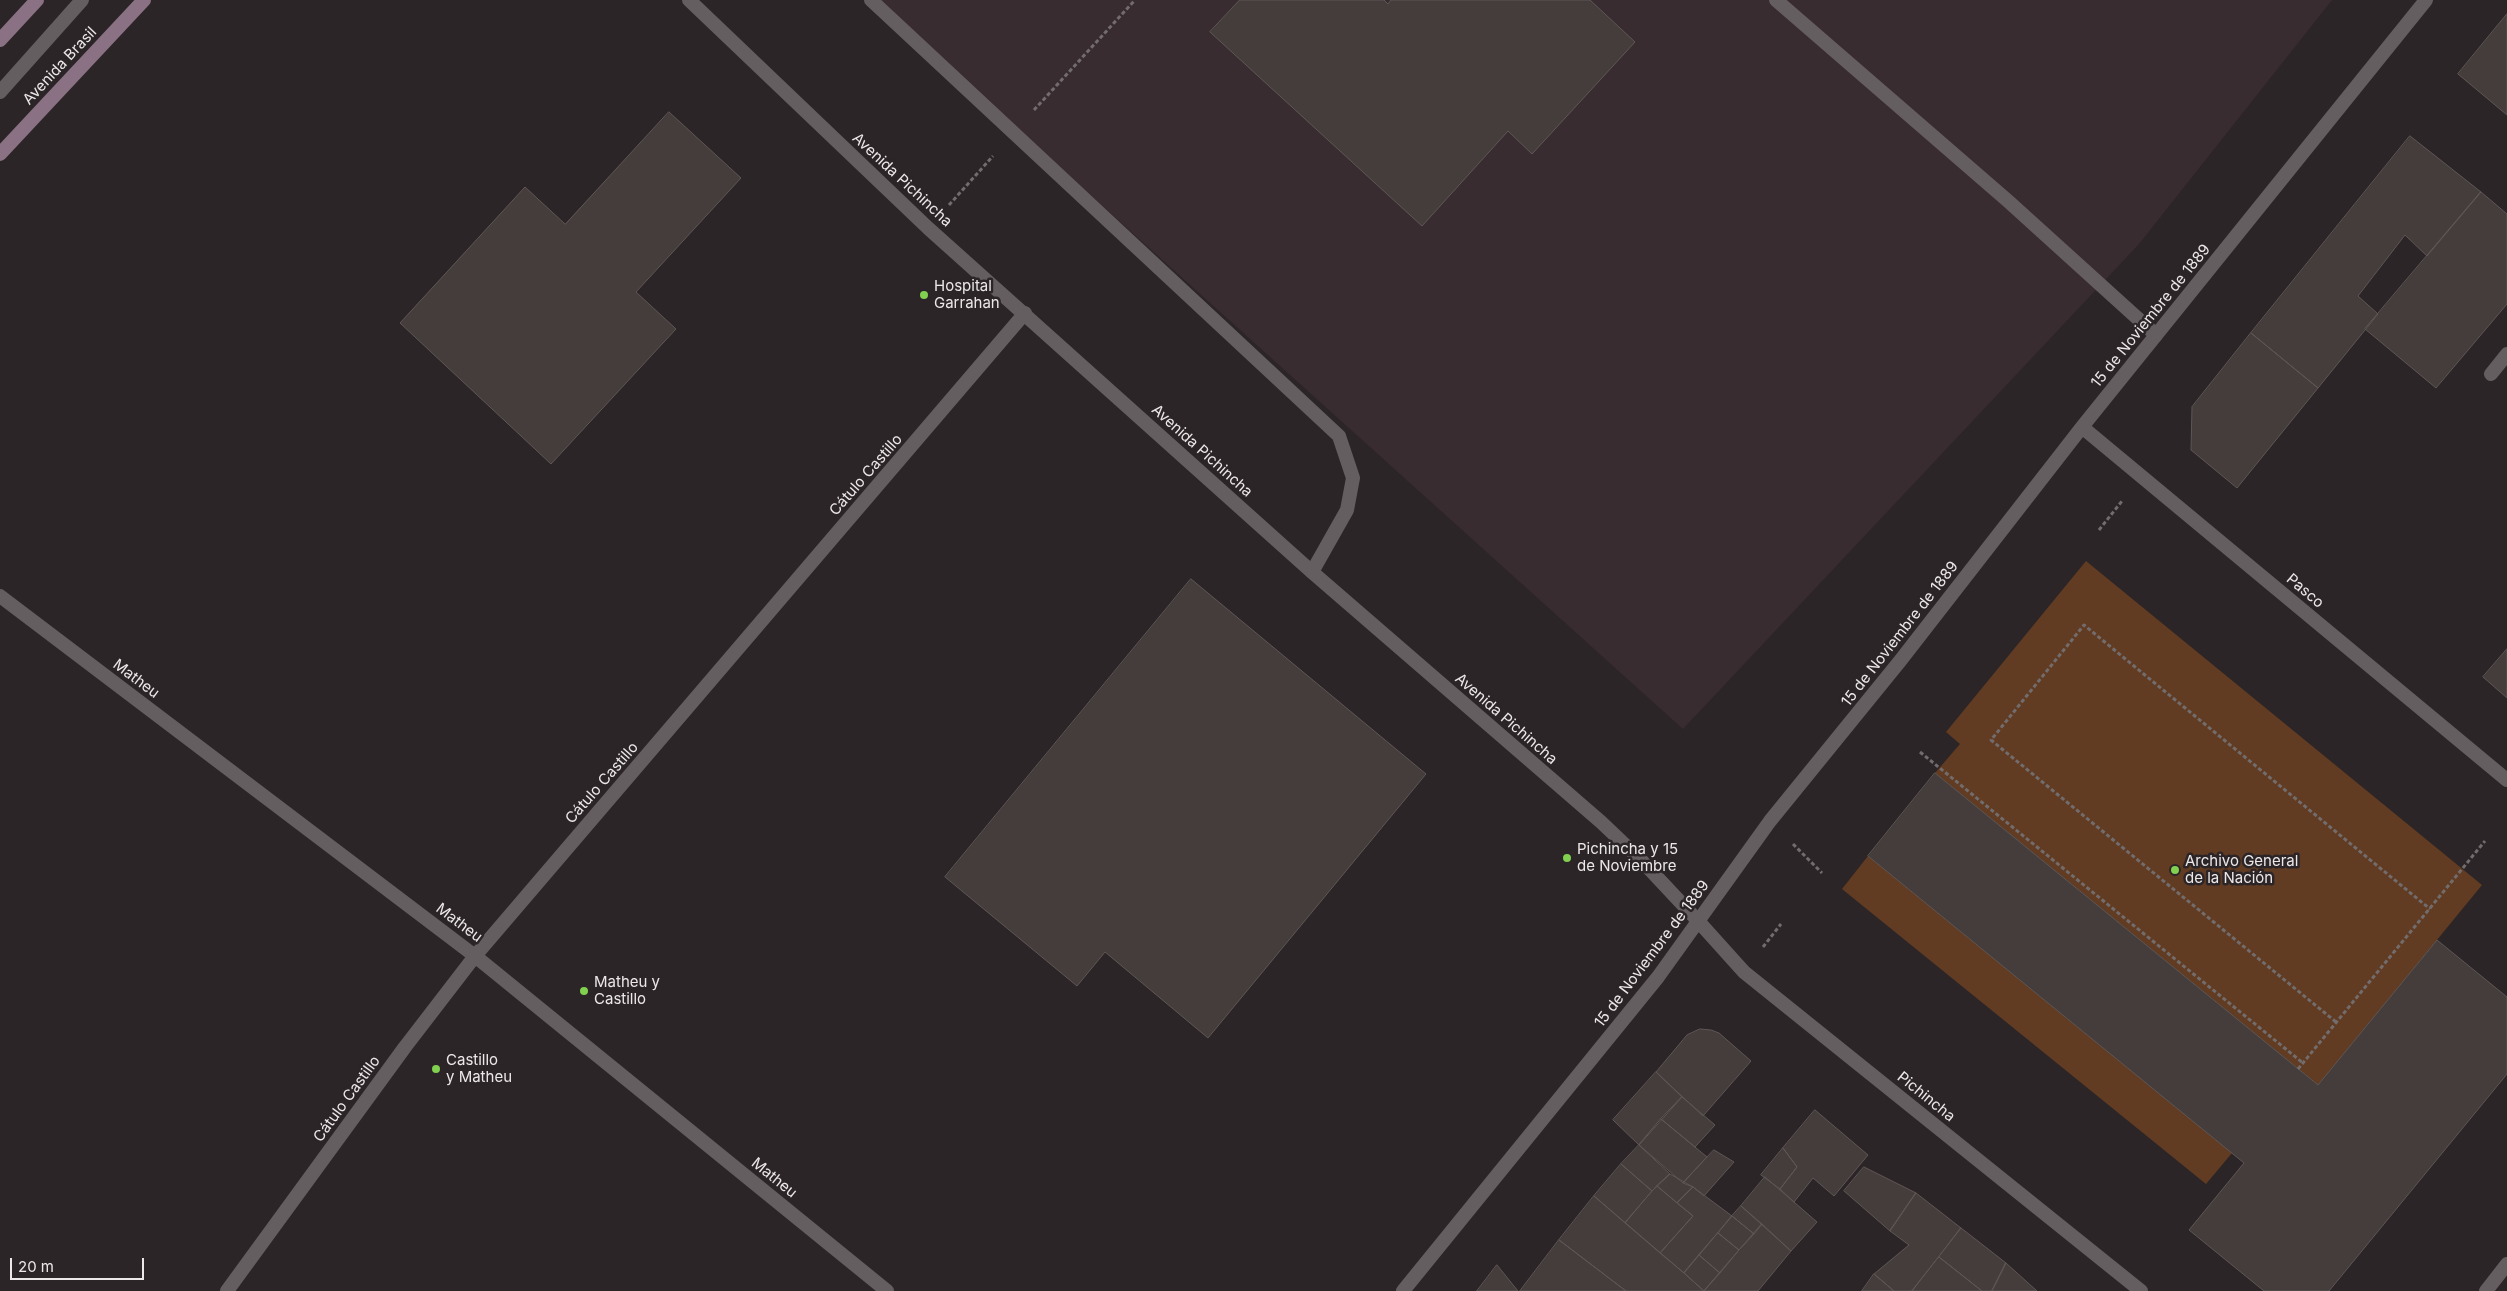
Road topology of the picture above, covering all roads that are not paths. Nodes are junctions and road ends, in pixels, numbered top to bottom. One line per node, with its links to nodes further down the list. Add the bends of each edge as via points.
1 (37, 0): 8 (main road)
2 (82, 0): 9 (street)
3 (144, 0): 10 (main road, Avenida Brasil)
4 (689, 0): 11 (street, Avenida Pichincha, via 928,228)
5 (871, 0): 16 (street, via 1339,436 1353,478 1347,510)
6 (1776, 0): 12 (street, via 2008,201)
7 (2426, 0): 12 (street, 15 de Noviembre de 1889)
8 (0, 40)
9 (0, 92)
10 (0, 154)
11 (1025, 313): 16 (street, Avenida Pichincha); 20 (street, Cátulo Castillo)
12 (2156, 335): 15 (street, 15 de Noviembre de 1889)
13 (2507, 354): 14 (street)
14 (2491, 374)
15 (2082, 427): 18 (street, Pasco); 19 (street, 15 de Noviembre de 1889, via 1900,661 1770,821)
16 (1312, 572): 19 (street, Avenida Pichincha, via 1601,822)
17 (0, 596): 20 (street, Matheu)
18 (2507, 780)
19 (1698, 922): 24 (street, 15 de Noviembre de 1889, via 1651,985); 25 (street, Pichincha, via 1744,972)
20 (475, 956): 22 (street, Cátulo Castillo); 23 (street, Matheu)
21 (2507, 1264): 26 (street)
22 (227, 1291)
23 (887, 1291)
24 (1403, 1291)
25 (2141, 1291)
26 (2486, 1291)

